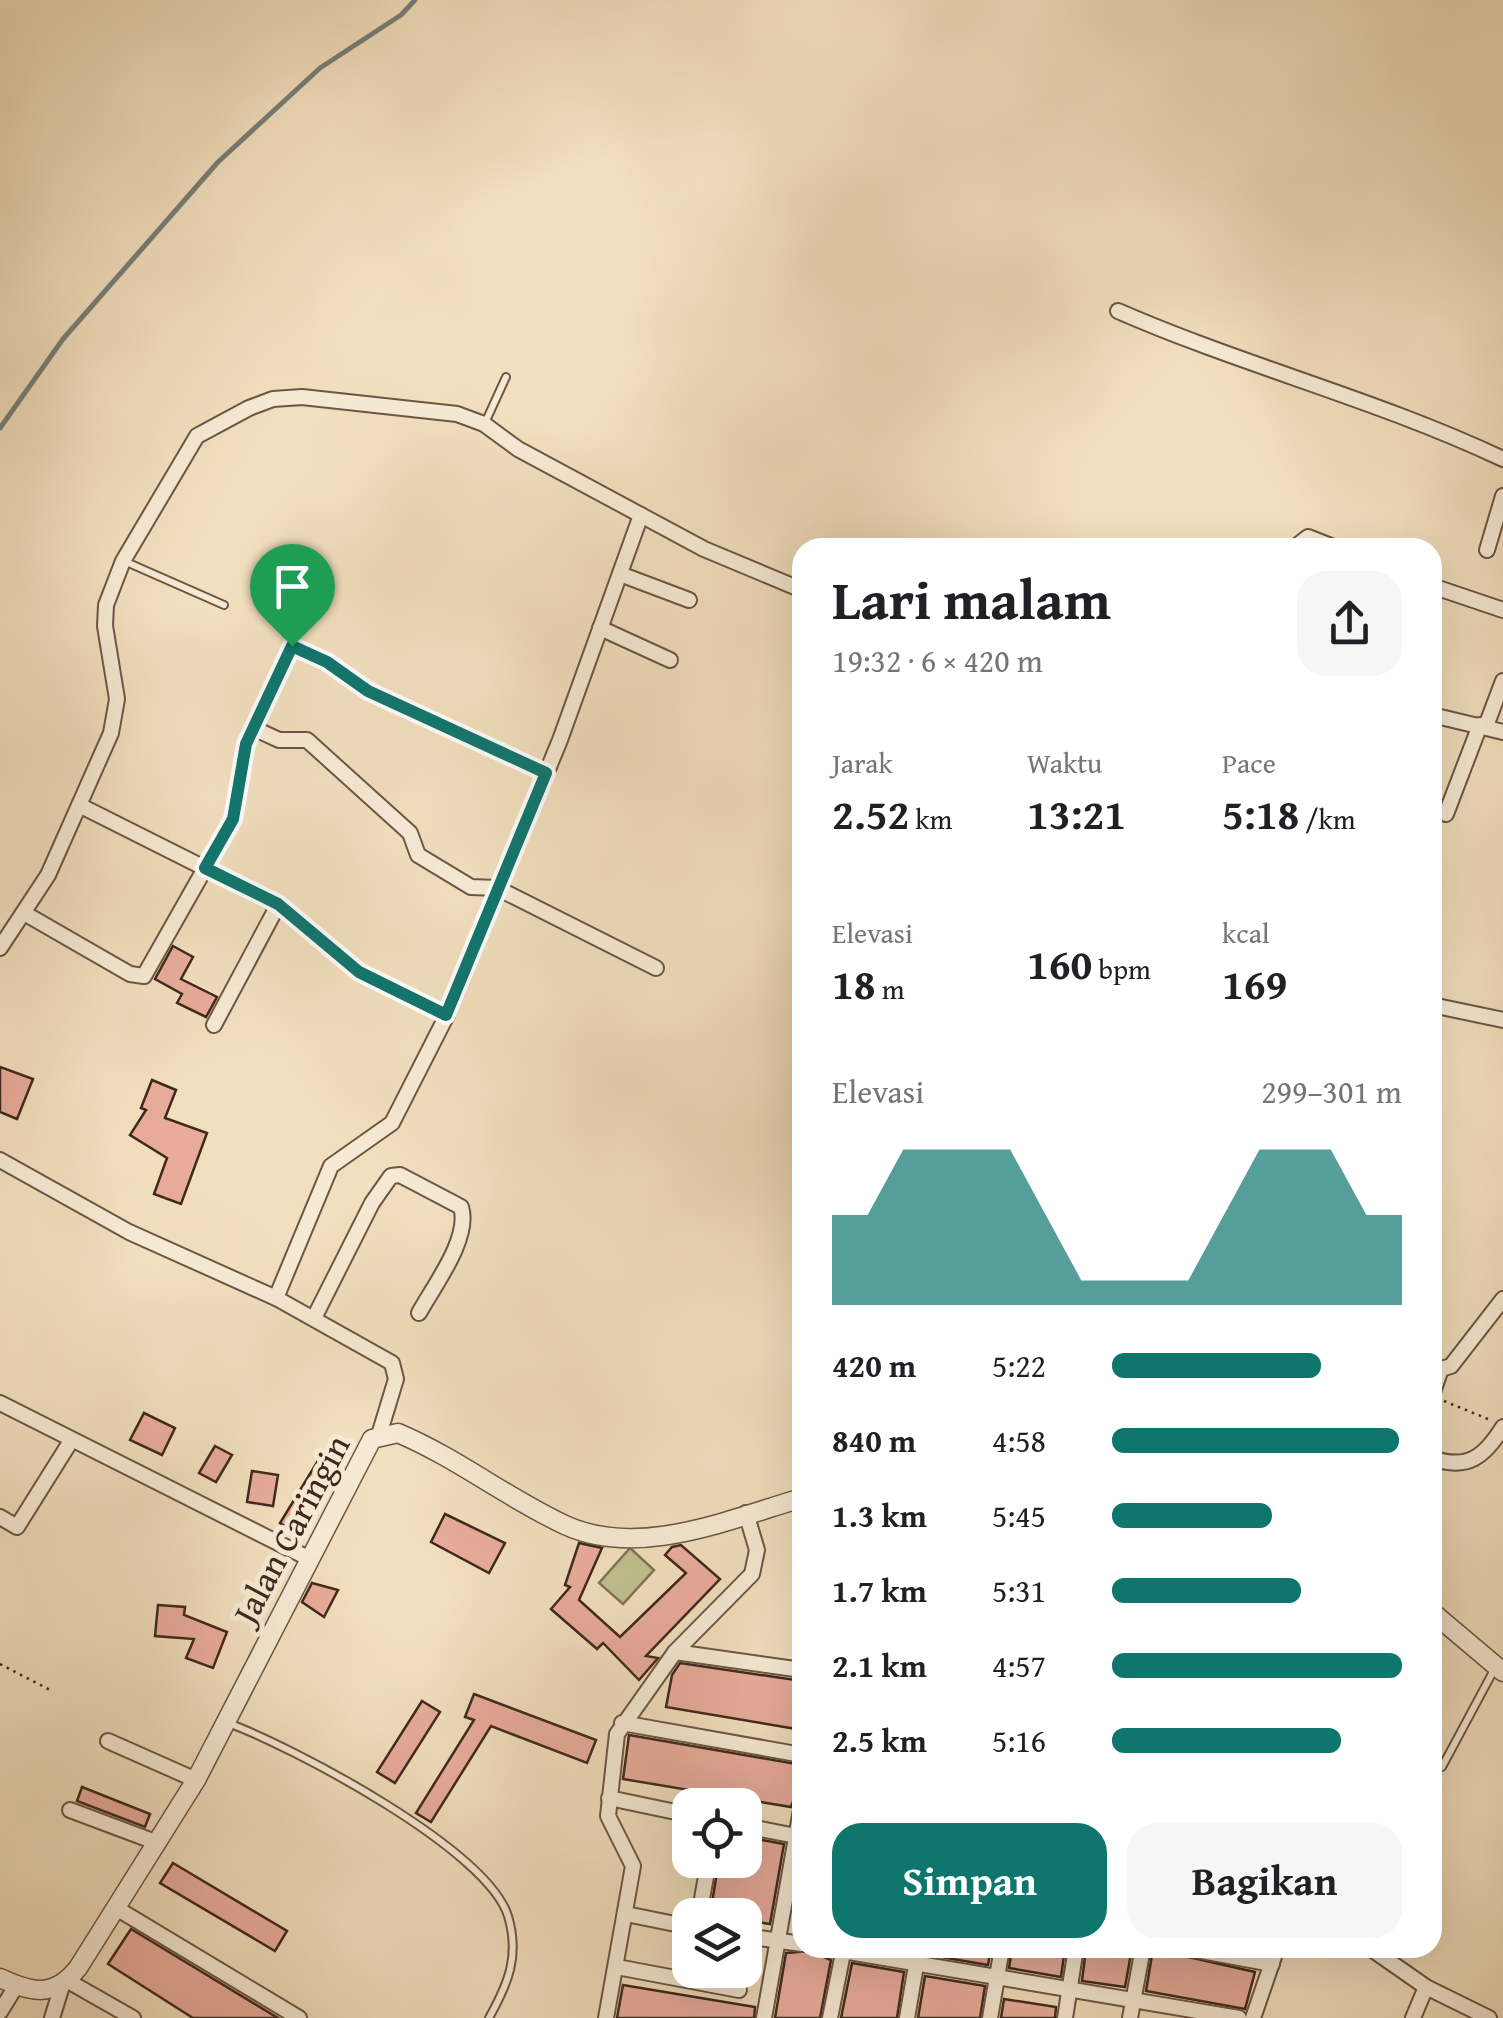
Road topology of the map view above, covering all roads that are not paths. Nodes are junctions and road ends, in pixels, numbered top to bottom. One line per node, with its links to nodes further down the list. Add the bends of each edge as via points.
1 (1118, 312): 4 (street)
2 (506, 377): 3 (lane)
3 (484, 424): 6 (street); 8 (street, via 418,407 302,397 249,408 197,436)
4 (1503, 458)
5 (1503, 496): 7 (street)
6 (641, 515): 9 (street); 10 (street)
7 (1487, 550)
8 (123, 560): 13 (lane); 23 (street, via 105,626 116,719)
9 (620, 574): 12 (street); 15 (street)
10 (792, 586)
11 (1442, 589): 14 (street)
12 (689, 600)
13 (224, 605)
14 (1503, 610)
15 (600, 628): 16 (street); 22 (street)
16 (670, 660)
17 (1503, 682): 19 (street)
18 (1442, 717): 19 (street)
19 (1483, 725): 21 (street); 24 (street)
20 (252, 728): 22 (street, via 287,649 299,647 368,691); 25 (street, via 233,819); 26 (street, via 278,740 307,740 410,833 418,855 471,887)
21 (1503, 732)
22 (546, 773): 26 (street)
23 (82, 806): 25 (street); 28 (street)
24 (1446, 814)
25 (205, 868): 27 (street); 28 (street, via 144,976)
26 (497, 888): 30 (street); 32 (street)
27 (278, 904): 32 (street, via 359,972); 34 (street)
28 (24, 913): 29 (street)
29 (0, 948)
30 (656, 968)
31 (1442, 1007): 33 (street)
32 (446, 1015): 36 (street, via 392,1122 331,1166)
33 (1503, 1020)
34 (214, 1025)
35 (0, 1160): 36 (street, via 130,1232)
36 (276, 1298): 39 (street)
37 (1503, 1299): 40 (street, via 1451,1366)
38 (418, 1313): 39 (street, via 458,1238 463,1213 400,1174 372,1202)
39 (314, 1318): 43 (street, via 392,1362 396,1379)
40 (1442, 1367)
41 (2, 1408): 49 (street)
42 (1503, 1426): 45 (street, via 1479,1458)
43 (379, 1436): 47 (street, Jalan Caringin, via 398,1433 424,1444 566,1525 594,1534 667,1535); 49 (street, Jalan Caringin, via 365,1446)
44 (68, 1444): 48 (street, via 17,1527)
45 (1442, 1460)
46 (792, 1501): 47 (street, Jalan Caringin)
47 (746, 1513): 51 (street, via 756,1566)
48 (0, 1517)
49 (310, 1559): 54 (street, Jalan Caringin)
50 (1442, 1621): 53 (street)
51 (674, 1652): 52 (street); 55 (street)
52 (792, 1669)
53 (1499, 1670): 58 (lane)
54 (227, 1723): 59 (street, Jalan Caringin); 95 (lane, via 386,1804 464,1862 501,1900 514,1958)
55 (622, 1723): 57 (street); 60 (street)
56 (108, 1741): 59 (street)
57 (792, 1752)
58 (1442, 1767)
59 (196, 1780): 65 (street, Jalan Caringin)
60 (609, 1798): 62 (street); 68 (street, via 608,1816 633,1866)
61 (70, 1810): 65 (street)
62 (672, 1810)
63 (762, 1829): 64 (street)
64 (792, 1835)
65 (158, 1844): 67 (street, Jalan Caringin)
66 (792, 1859): 71 (street)
67 (116, 1908): 86 (street, Jalan Caringin); 94 (street)
68 (626, 1914): 69 (street); 83 (street)
69 (672, 1923)
70 (762, 1939): 71 (street)
71 (778, 1941): 72 (street); 97 (street)
72 (792, 1943)
73 (842, 1958): 98 (street)
74 (917, 1958): 99 (street)
75 (928, 1958): 84 (street)
76 (1000, 1958): 84 (street)
77 (1075, 1958): 89 (street)
78 (1141, 1958): 90 (street)
79 (1239, 1958): 82 (street)
80 (1274, 1958): 82 (street)
81 (1384, 1958): 87 (street)
82 (1272, 1964): 104 (street)
83 (617, 1968): 88 (street); 96 (street)
84 (996, 1978): 89 (street); 100 (street)
85 (8, 1982): 86 (street, via 39,1992); 91 (street)
86 (65, 1983): 92 (street); 93 (street)
87 (1426, 1987): 105 (street); 106 (street)
88 (740, 1990)
89 (1070, 1990): 90 (street); 101 (street)
90 (1134, 2001): 102 (street); 103 (street)
91 (0, 2012)
92 (52, 2018)
93 (132, 2018)
94 (298, 2018)
95 (489, 2018)
96 (606, 2018)
97 (764, 2018)
98 (830, 2018)
99 (907, 2018)
100 (990, 2018)
101 (1065, 2018)
102 (1130, 2018)
103 (1239, 2018)
104 (1254, 2018)
105 (1413, 2018)
106 (1488, 2018)

